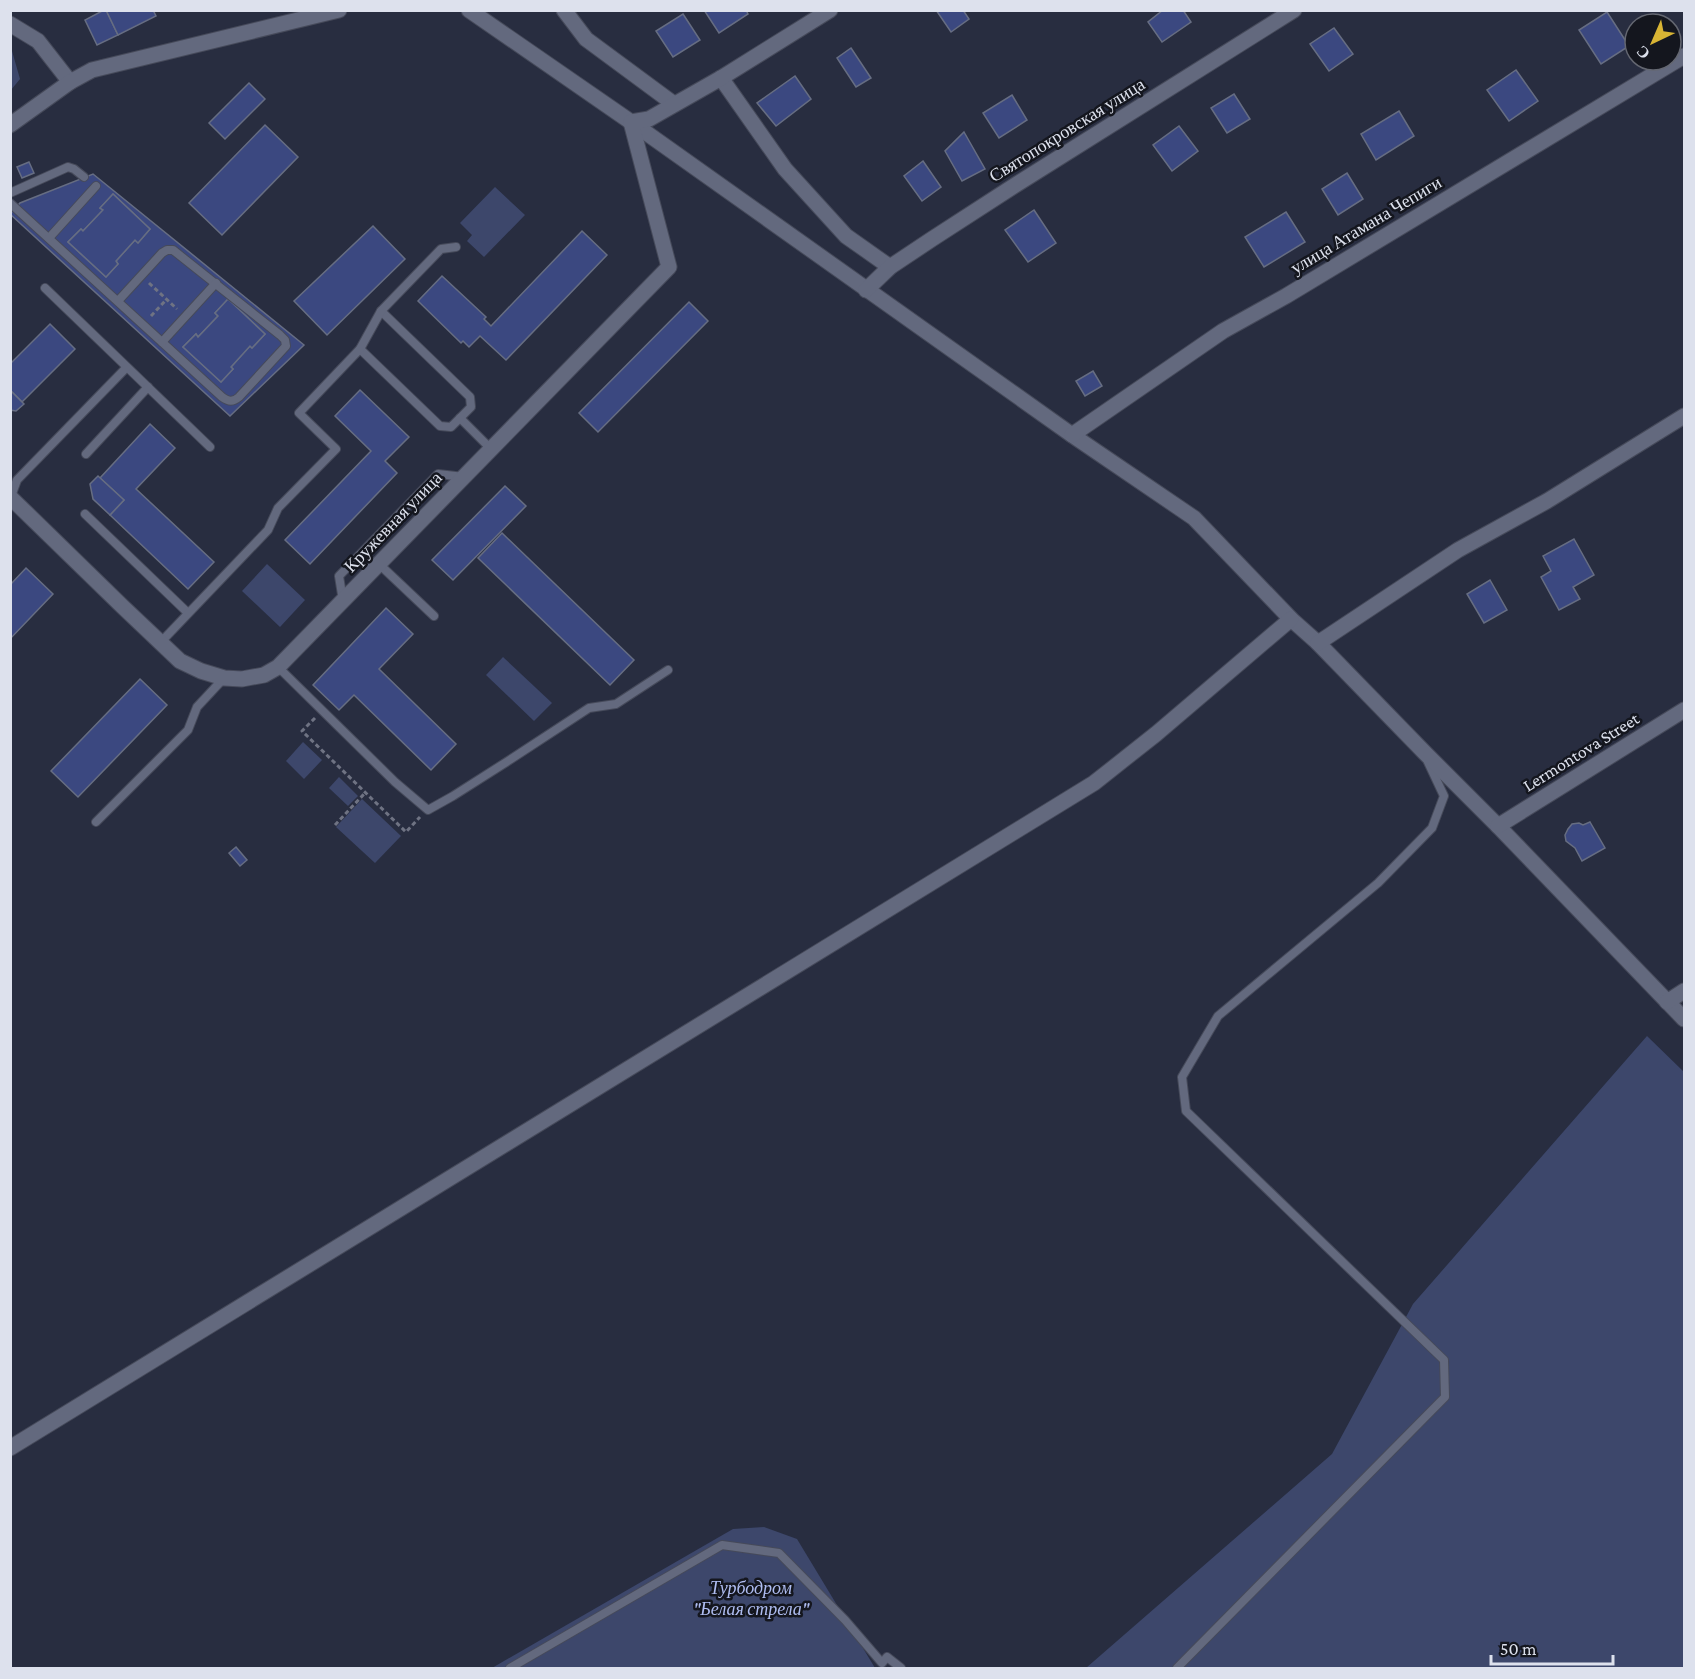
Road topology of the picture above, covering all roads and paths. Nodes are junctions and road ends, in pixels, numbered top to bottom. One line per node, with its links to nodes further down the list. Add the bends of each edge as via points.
1 (339, 10): 6 (street)
2 (469, 10): 12 (street)
3 (564, 10): 11 (street, via 586,39)
4 (830, 10): 9 (street)
5 (1294, 10): 20 (street, Святопокровская улица)
6 (313, 14): 10 (street, via 92,70)
7 (10, 24): 10 (street, via 38,41)
8 (1684, 56): 36 (street, улица Атамана Чепиги, via 1223,331)
9 (721, 78): 11 (street); 20 (street, via 785,169 846,236)
10 (70, 82): 13 (street)
11 (674, 104): 12 (street, via 649,119)
12 (631, 122): 24 (street); 38 (street, Кружевная улица, via 669,267)
13 (10, 125)
14 (84, 177): 16 (lane, via 68,167)
15 (96, 186): 18 (lane)
16 (10, 193)
17 (10, 203): 18 (lane)
18 (49, 238): 26 (lane)
19 (456, 247): 27 (lane, via 441,249)
20 (890, 267): 24 (street, Святопокровская улица)
21 (141, 276): 22 (lane, via 162,253 173,250); 25 (path); 26 (lane)
22 (216, 283): 28 (lane); 30 (lane, via 285,340 283,350 239,398 228,401)
23 (45, 288): 32 (lane)
24 (866, 290): 36 (street)
25 (166, 300): 28 (path); 29 (path)
26 (118, 301): 29 (lane)
27 (381, 311): 31 (lane); 35 (lane, via 470,397 471,407)
28 (185, 317): 30 (lane)
29 (144, 325): 30 (lane)
30 (162, 342)
31 (360, 349): 35 (lane, via 440,426 452,426); 45 (lane, via 299,412 336,449 279,508 268,530)
32 (126, 368): 33 (lane); 41 (lane, via 17,480)
33 (148, 387): 37 (lane); 39 (lane)
34 (1684, 416): 49 (street, via 1547,501 1458,550)
35 (460, 418): 38 (lane)
36 (1072, 435): 47 (street, via 1194,518)
37 (210, 447)
38 (491, 449): 40 (street, Кружевная улица)
39 (86, 454)
40 (464, 477): 43 (street, Кружевная улица); 44 (lane, via 438,474 339,576)
41 (11, 498): 48 (street, Кружевная улица)
42 (85, 514): 45 (lane)
43 (379, 564): 44 (street, Кружевная улица); 46 (lane)
44 (343, 601): 50 (street, Кружевная улица)
45 (188, 613): 48 (lane)
46 (434, 616)
47 (1291, 619): 49 (street); 64 (street, via 1094,783)
48 (160, 643): 52 (street, Кружевная улица, via 180,661)
49 (1318, 643): 55 (street)
50 (278, 667): 52 (street, Кружевная улица, via 264,675); 57 (lane, via 394,782)
51 (668, 670): 57 (lane, via 616,704 589,708)
52 (225, 678): 58 (lane, via 197,707 188,729)
53 (1684, 710): 60 (street, Lermontova Street)
54 (309, 711): 56 (path, via 316,717 302,731)
55 (1425, 753): 60 (street); 67 (lane, via 1444,796 1432,828 1378,883 1218,1016 1182,1077 1186,1111 1444,1360 1445,1397)
56 (365, 793): 57 (path, via 406,832); 59 (path)
57 (428, 810)
58 (96, 822)
59 (334, 825)
60 (1498, 826): 62 (street)
61 (1684, 991): 62 (street)
62 (1667, 1002): 63 (street)
63 (1684, 1019)
64 (10, 1448)
65 (510, 1668): 66 (lane, via 722,1545 779,1553 882,1663 887,1658)
66 (901, 1668)
67 (1177, 1668)

